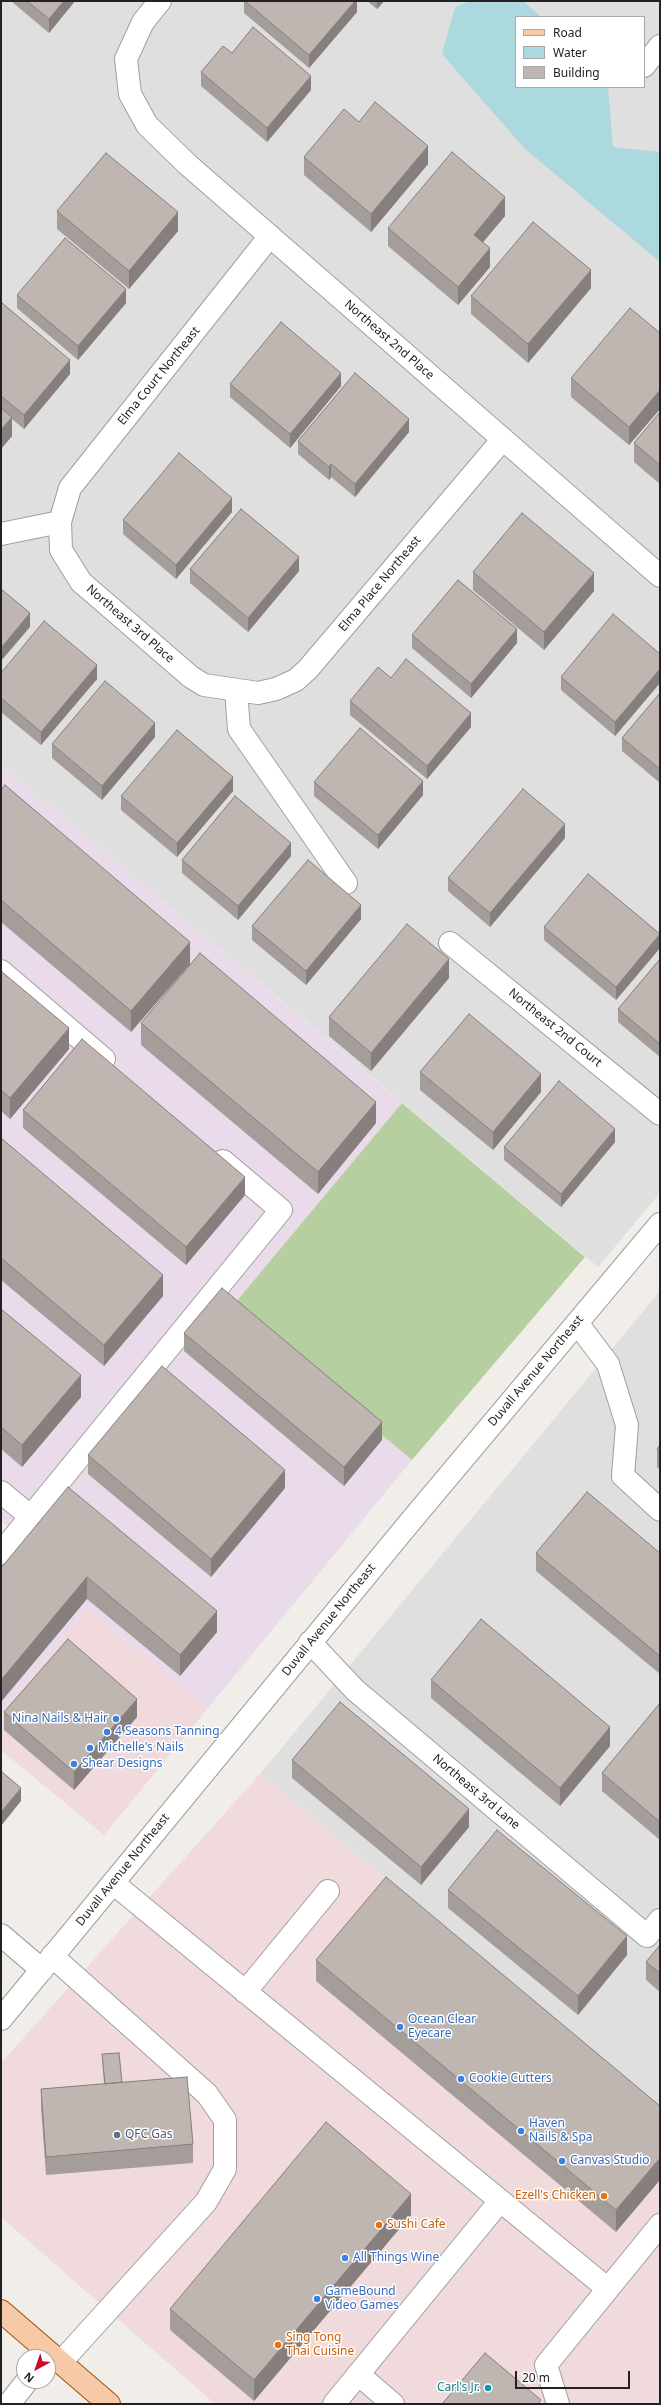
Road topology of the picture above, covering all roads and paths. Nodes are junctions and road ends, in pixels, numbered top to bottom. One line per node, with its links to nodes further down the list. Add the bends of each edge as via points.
1 (160, 1): 4 (street, Northeast 2nd Place, via 143,22 126,59 130,94 147,124)
2 (660, 46): 3 (street)
3 (645, 65)
4 (270, 236): 5 (street, Northeast 2nd Place); 6 (street, Elma Court Northeast, via 70,488)
5 (502, 439): 8 (street, Northeast 2nd Place); 9 (street, Elma Place Northeast, via 296,680 258,693)
6 (60, 522): 7 (street); 9 (street, Northeast 3rd Place, via 61,550 81,582 191,677 204,685)
7 (1, 534)
8 (660, 576)
9 (236, 690): 10 (street, via 239,729)
10 (346, 884)
11 (450, 943): 14 (street, Northeast 2nd Court)
12 (1, 971): 13 (street)
13 (120, 1073)
14 (660, 1114)
15 (209, 1149): 20 (street, via 281,1210)
16 (660, 1224): 17 (street, Duvall Avenue Northeast)
17 (577, 1322): 19 (street, via 608,1364 626,1425 623,1476); 22 (street, Duvall Avenue Northeast)
18 (1, 1492): 20 (street)
19 (660, 1510)
20 (31, 1517): 21 (street)
21 (1, 1553)
22 (310, 1642): 23 (street, Duvall Avenue Northeast); 25 (street, Northeast 3rd Lane, via 355,1690)
23 (113, 1883): 27 (street, Duvall Avenue Northeast); 28 (street)
24 (328, 1890): 28 (street)
25 (653, 1928)
26 (1, 1935): 27 (street)
27 (47, 1963): 29 (street, Duvall Avenue Northeast); 35 (street, via 207,2094 225,2120 225,2169 206,2202)
28 (245, 1992): 30 (street)
29 (1, 2019)
30 (500, 2201): 32 (street); 37 (street)
31 (660, 2225): 32 (street)
32 (608, 2289): 43 (street, via 546,2365)
33 (1, 2311): 34 (main road)
34 (43, 2349)
35 (56, 2353)
36 (56, 2360): 40 (main road)
37 (358, 2374): 41 (street); 42 (street)
38 (21, 2389): 39 (street)
39 (9, 2404)
40 (109, 2404)
41 (334, 2404)
42 (393, 2404)
43 (558, 2404)

